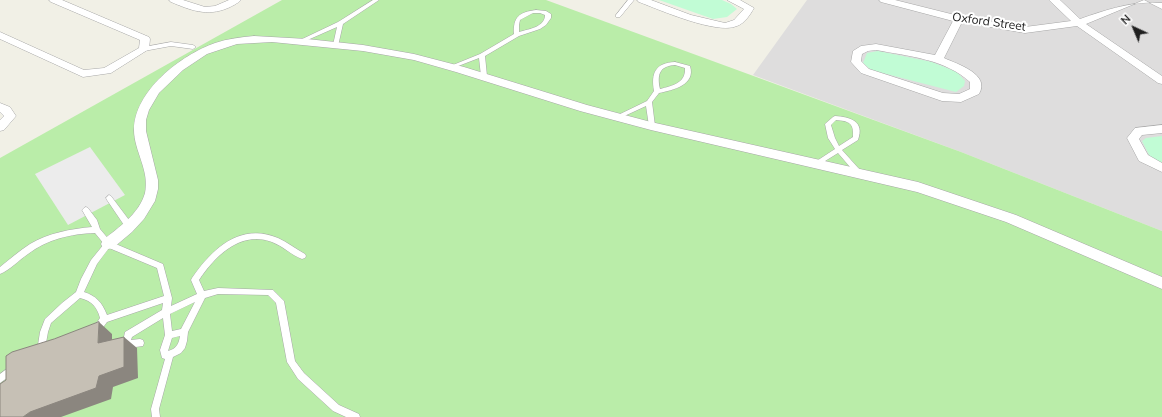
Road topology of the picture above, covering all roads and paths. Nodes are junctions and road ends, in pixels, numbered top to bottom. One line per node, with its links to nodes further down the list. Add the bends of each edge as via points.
1 (54, 0): 22 (street, via 145,39)
2 (174, 0): 3 (street, via 201,10 213,11)
3 (236, 0)
4 (376, 0): 15 (lane)
5 (631, 0): 13 (lane)
6 (642, 0): 7 (street, via 708,23 730,26 740,22 749,8)
7 (732, 0)
8 (884, 0): 14 (street, Oxford Street)
9 (1054, 0): 16 (street)
10 (1139, 0): 16 (street, Oxford Street)
11 (1148, 0): 12 (street)
12 (1162, 6)
13 (618, 16)
14 (959, 19): 16 (street, Oxford Street, via 1025,30); 24 (street)
15 (340, 23): 19 (lane); 20 (lane)
16 (1079, 23): 27 (street)
17 (517, 34): 17 (lane, via 518,19 535,10 548,14 544,24 538,28); 23 (lane)
18 (0, 35): 22 (street, via 83,74 107,71)
19 (301, 41): 20 (street); 41 (street, via 280,38 225,43 196,56 166,78 152,94 142,113 140,131 152,178 151,193 143,210)
20 (336, 45): 25 (street, via 406,56)
21 (193, 46): 22 (lane, via 171,44)
22 (144, 49)
23 (482, 56): 25 (lane); 26 (lane)
24 (938, 59): 24 (street, via 876,47 865,48 857,53 856,62 865,71 942,97 961,98 975,91 976,81 965,71)
25 (451, 67): 26 (street)
26 (484, 76): 31 (street)
27 (1162, 81)
28 (657, 91): 28 (lane, via 657,73 663,67 673,63 681,63 688,67 689,72 681,84); 29 (lane)
29 (649, 102): 31 (lane); 33 (lane)
30 (0, 107): 32 (street, via 10,116)
31 (618, 117): 33 (street)
32 (0, 126)
33 (652, 126): 36 (street)
34 (1162, 129): 37 (street, via 1139,131 1133,138 1143,158)
35 (839, 149): 35 (lane, via 828,133 828,124 836,118 855,123 857,129 856,138); 36 (lane); 38 (lane)
36 (815, 164): 38 (street)
37 (1162, 168)
38 (858, 172): 46 (street, via 956,199 1078,246)
39 (109, 198): 41 (lane)
40 (86, 210): 42 (lane)
41 (129, 226): 43 (street)
42 (96, 230): 43 (lane); 45 (lane, via 51,237 33,246)
43 (108, 244): 47 (lane, via 94,262); 49 (lane, via 160,266)
44 (302, 256): 48 (lane, via 275,240 259,236 251,235 235,241 218,252 195,280)
45 (0, 271)
46 (1162, 283)
47 (79, 294): 51 (lane, via 91,297 96,302 102,309); 56 (lane, via 48,321 39,347)
48 (202, 294): 50 (lane); 52 (lane); 61 (lane, via 218,291 270,292 280,300 291,362 301,376 336,408)
49 (168, 298): 50 (lane); 51 (lane)
50 (166, 312): 54 (lane); 55 (lane, via 128,335 128,344)
51 (104, 319): 53 (lane)
52 (184, 332): 54 (lane); 57 (lane, via 183,346)
53 (90, 335)
54 (169, 335): 57 (lane, via 164,350 166,355)
55 (140, 343)
56 (53, 350)
57 (170, 354): 60 (lane, via 155,409)
58 (18, 364): 59 (lane)
59 (0, 379)
60 (156, 417)
61 (356, 417)

